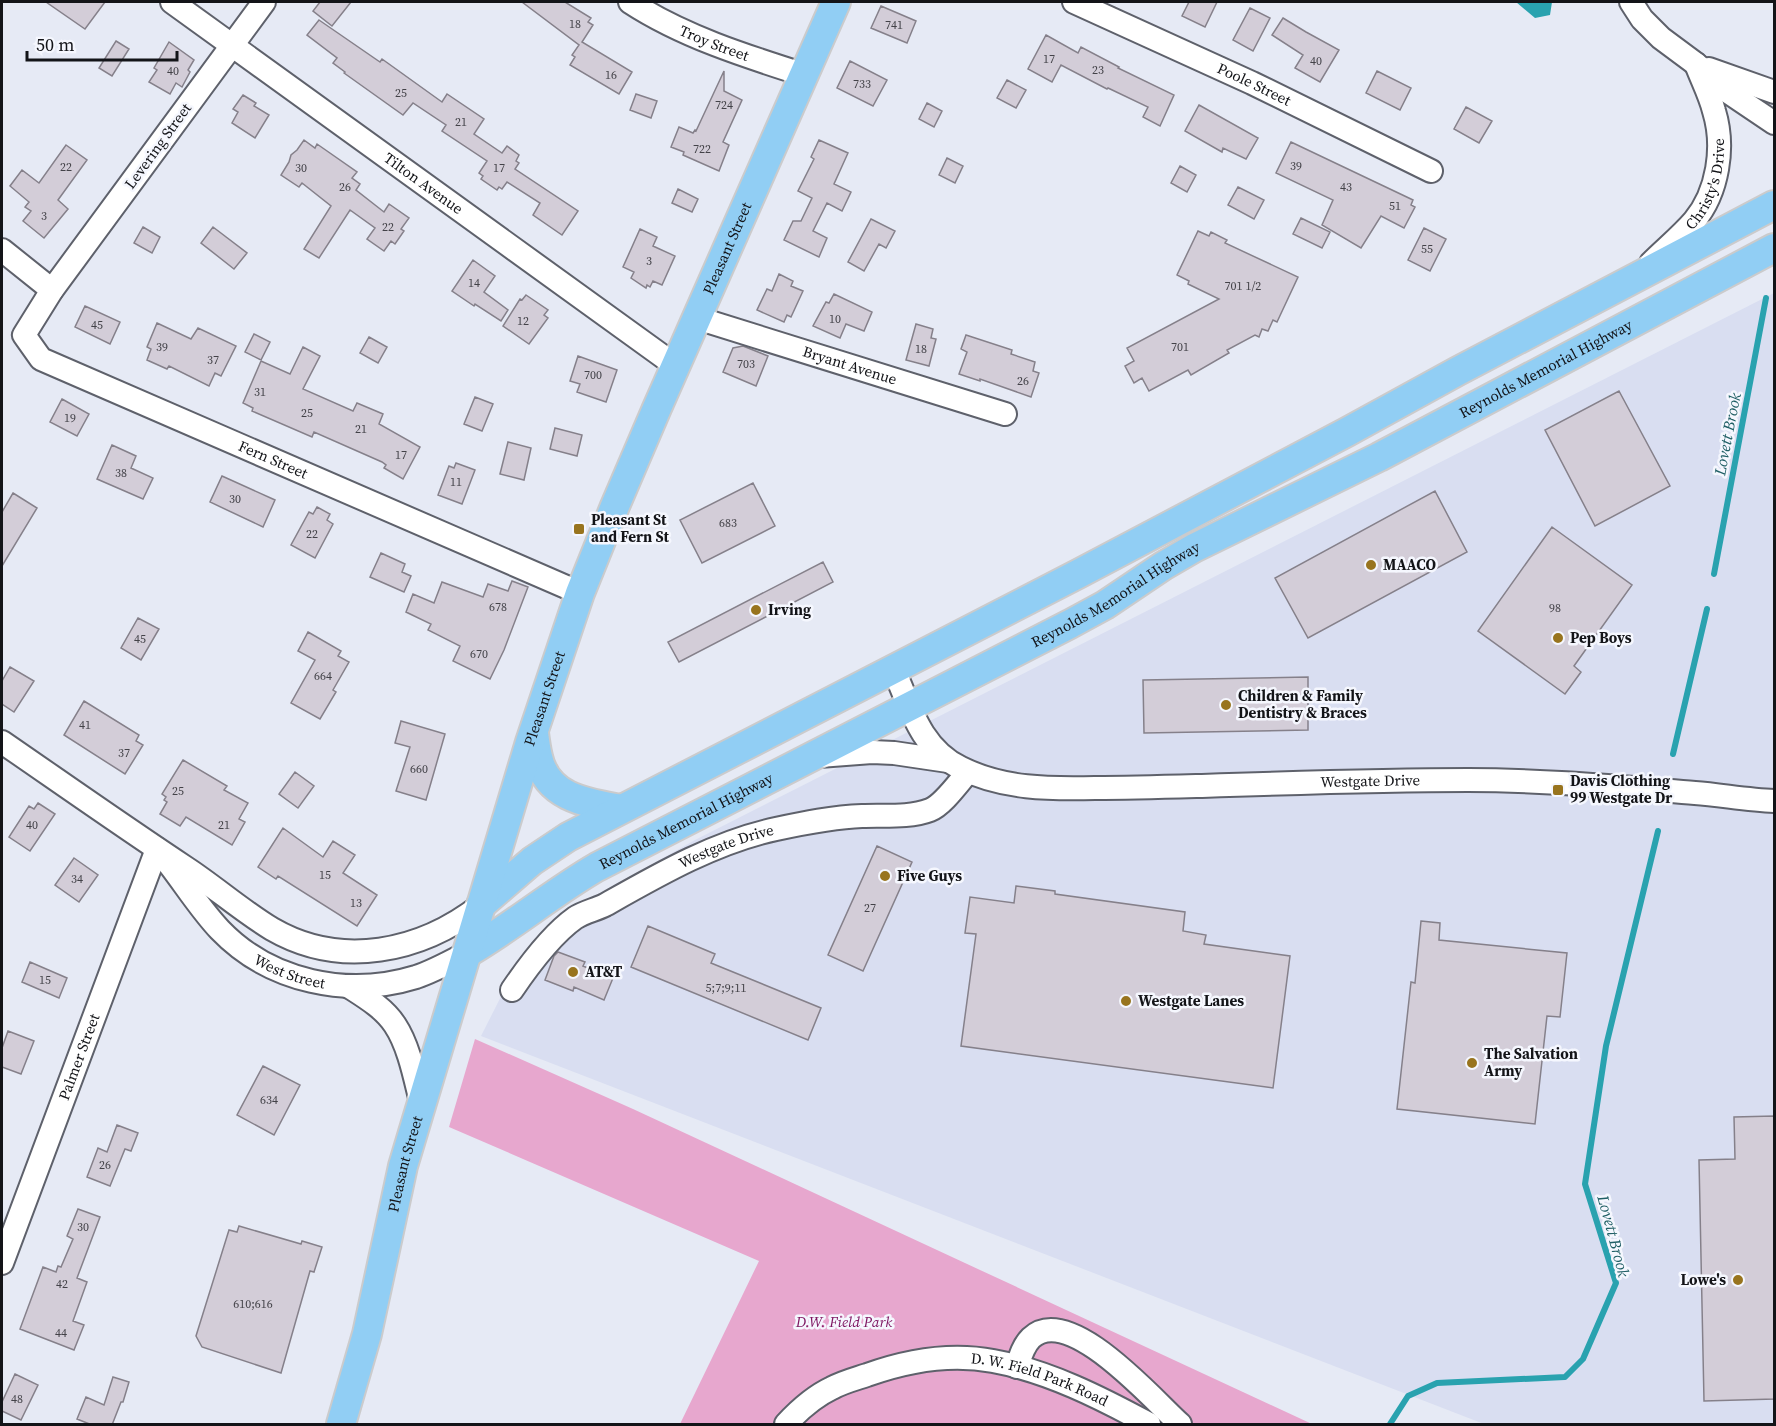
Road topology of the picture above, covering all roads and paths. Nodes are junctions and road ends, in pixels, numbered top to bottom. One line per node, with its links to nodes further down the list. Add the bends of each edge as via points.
1 (172, 2): 7 (street, Tilton Avenue)
2 (264, 2): 7 (street, Levering Street)
3 (630, 2): 9 (street, Troy Street, via 695,36)
4 (836, 2): 9 (main road, Pleasant Street)
5 (1074, 2): 12 (street, Poole Street)
6 (1631, 2): 8 (street, via 1661,38)
7 (231, 45): 17 (street, Levering Street); 19 (street, Tilton Avenue)
8 (1696, 64): 10 (street); 11 (street, via 1728,92); 16 (street, Christy's Drive, via 1718,129 1715,178 1695,220)
9 (805, 75): 18 (main road, Pleasant Street)
10 (1774, 92)
11 (1774, 123)
12 (1431, 171)
13 (1774, 205): 16 (main road)
14 (1774, 248): 23 (main road, Reynolds Memorial Highway, via 1379,457 1194,548 1099,609)
15 (2, 250): 17 (street)
16 (1633, 280): 22 (main road)
17 (52, 290): 21 (street, Fern Street, via 24,335 41,358)
18 (697, 318): 19 (main road, Pleasant Street); 20 (street, Bryant Avenue)
19 (676, 366): 21 (main road, Pleasant Street)
20 (1005, 414)
21 (580, 593): 24 (main road, Pleasant Street)
22 (894, 670): 23 (street, Westgate Drive); 30 (main road)
23 (909, 706): 26 (main road, Reynolds Memorial Highway); 27 (street, Westgate Drive, via 923,735)
24 (534, 730): 30 (main road, via 540,764 557,789 585,803); 32 (main road, Pleasant Street)
25 (2, 742): 31 (street, West Street)
26 (811, 756): 27 (street, via 872,752); 33 (main road, Reynolds Memorial Highway, via 590,871)
27 (948, 761): 28 (street, Westgate Drive)
28 (968, 772): 29 (street, Westgate Drive, via 1046,789 1512,781); 35 (street, Westgate Drive, via 929,811 837,818 772,830 682,864 576,917 543,949)
29 (1774, 801)
30 (621, 809): 32 (main road, via 541,854)
31 (157, 849): 32 (street, West Street, via 272,929 324,949 361,952 395,946 444,928); 34 (street, West Street, via 219,929 246,952 293,976); 37 (street, Palmer Street)
32 (481, 904): 33 (main road, Pleasant Street)
33 (467, 954): 34 (street, West Street, via 415,977); 36 (main road, Pleasant Street)
34 (348, 986): 36 (street, via 394,1024 404,1042)
35 (512, 990)
36 (422, 1102): 39 (main road, Pleasant Street, via 402,1166 367,1334)
37 (2, 1263)
38 (1017, 1367): 40 (street, D. W. Field Park Road, via 972,1358 925,1360 886,1368 831,1388 798,1411); 41 (street, D. W. Field Park Road, via 1103,1400); 42 (street, via 1032,1337 1051,1330 1065,1332 1118,1364)
39 (341, 1425)
40 (786, 1425)
41 (1149, 1425)
42 (1180, 1425)

